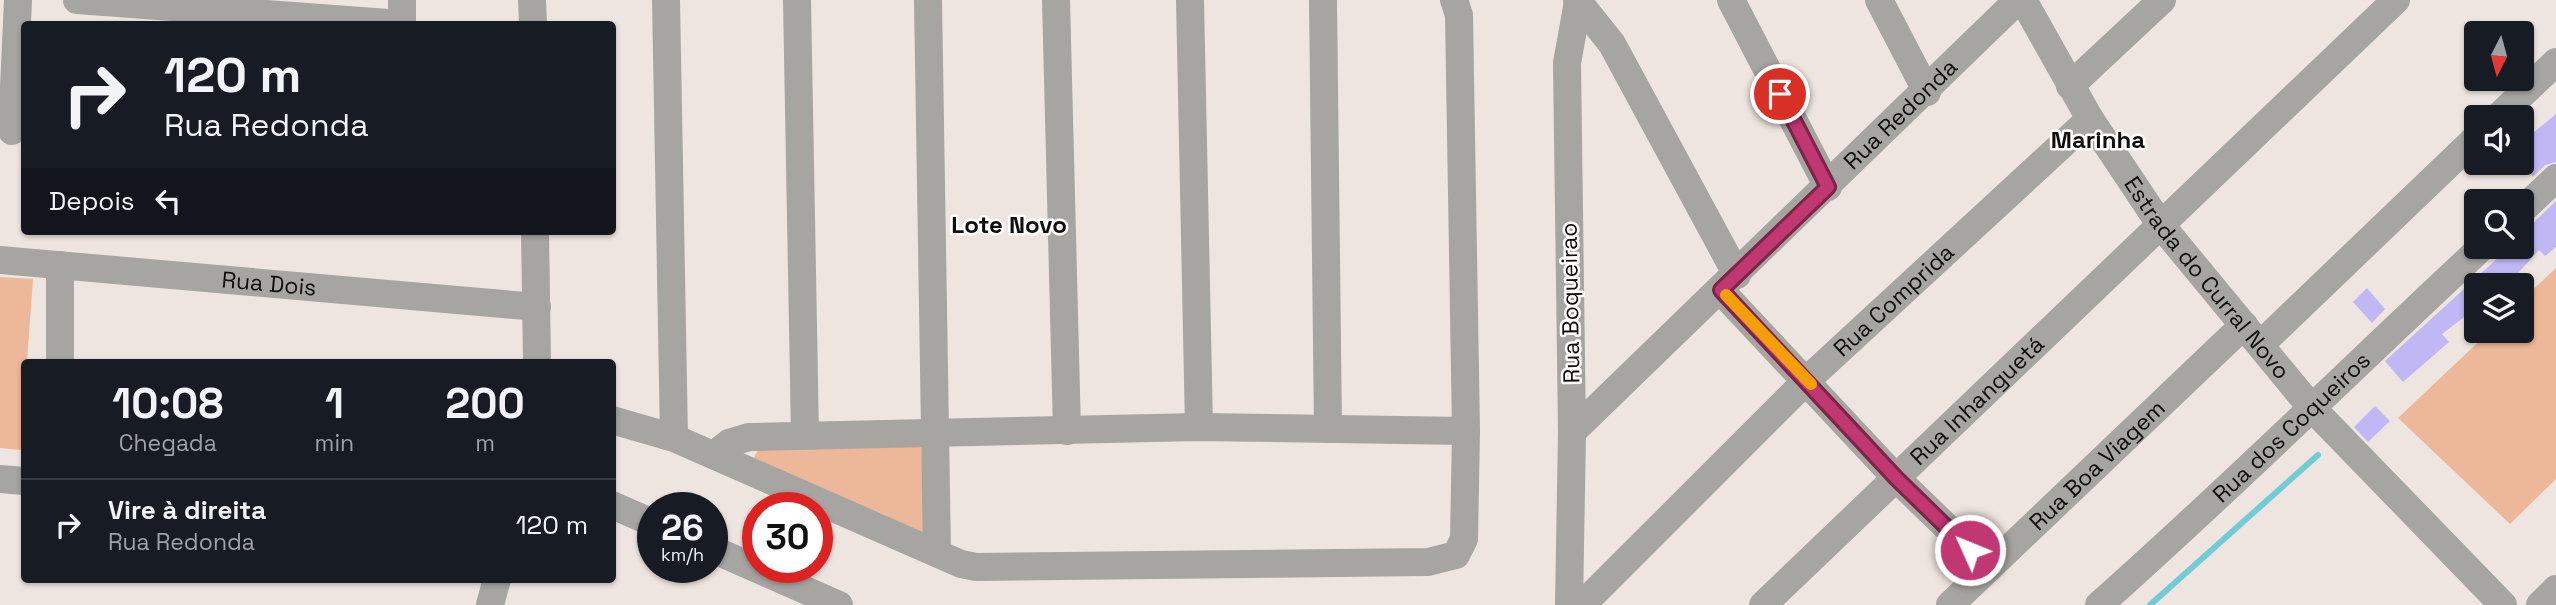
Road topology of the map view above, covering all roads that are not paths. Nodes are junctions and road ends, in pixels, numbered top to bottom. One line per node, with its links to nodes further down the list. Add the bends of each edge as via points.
1 (18, 0): 26 (street)
2 (77, 0): 18 (street)
3 (402, 0): 19 (street)
4 (532, 0): 20 (street)
5 (666, 0): 51 (street)
6 (797, 0): 50 (street)
7 (928, 0): 48 (street)
8 (1056, 0): 46 (street)
9 (1189, 0): 44 (street)
10 (1323, 0): 45 (street)
11 (1454, 0): 47 (street, via 1459,15)
12 (1731, 0): 29 (street)
13 (1879, 0): 23 (street)
14 (2021, 0): 22 (street, Estrada do Curral Novo); 23 (street, Rua Redonda)
15 (2162, 0): 22 (street)
16 (2396, 0): 31 (street, Rua Inhanguetá)
17 (1577, 1): 36 (street, via 1612,44); 49 (street, Rua Boqueirao, via 1567,63)
18 (361, 21)
19 (402, 21)
20 (533, 21)
21 (2556, 62): 24 (street)
22 (2070, 86): 25 (street, Estrada do Curral Novo)
23 (1927, 92): 29 (street, Rua Redonda)
24 (2511, 105)
25 (2090, 118): 31 (street, Estrada do Curral Novo); 41 (street, Rua Comprida)
26 (12, 131)
27 (2464, 148): 38 (street, Rua Boa Viagem)
28 (2556, 178): 30 (street)
29 (1828, 187): 36 (street, Rua Redonda)
30 (2534, 199)
31 (2160, 224): 38 (street, Estrada do Curral Novo); 54 (street, Rua Inhanguetá)
32 (536, 235): 37 (street)
33 (2469, 259): 42 (street, Rua dos Coqueiros)
34 (0, 260): 35 (street, Rua Dois)
35 (60, 265): 37 (street, Rua Dois); 39 (street)
36 (1729, 283): 41 (street); 49 (street, Rua Redonda)
37 (537, 307): 40 (street)
38 (2252, 334): 42 (street, Estrada do Curral Novo); 60 (street, Rua Boa Viagem)
39 (60, 359)
40 (537, 359)
41 (1807, 380): 54 (street); 66 (street, Rua Comprida)
42 (2311, 406): 69 (street, Rua dos Coqueiros); 70 (street, Estrada do Curral Novo)
43 (616, 421): 51 (street)
44 (1199, 427): 45 (street); 46 (street)
45 (1328, 429): 47 (street)
46 (1067, 431): 48 (street)
47 (1466, 431): 58 (street, via 1464,539 1456,555 1445,559 995,568 961,564)
48 (937, 432): 50 (street); 58 (street)
49 (1572, 432): 65 (street, Rua Boqueirao)
50 (805, 435): 52 (street, via 737,439)
51 (674, 438): 52 (street)
52 (715, 454): 58 (street)
53 (0, 479): 55 (street)
54 (1897, 479): 60 (street); 67 (street, Rua Inhanguetá)
55 (21, 481)
56 (616, 507): 57 (street)
57 (637, 516)
58 (937, 553)
59 (728, 556): 64 (street)
60 (1989, 568): 68 (street, Rua Boa Viagem)
61 (496, 583): 63 (street)
62 (2556, 589): 71 (street)
63 (490, 605)
64 (839, 605)
65 (1569, 605)
66 (1582, 605)
67 (1763, 605)
68 (1950, 605)
69 (2099, 605)
70 (2503, 605)
71 (2540, 605)

